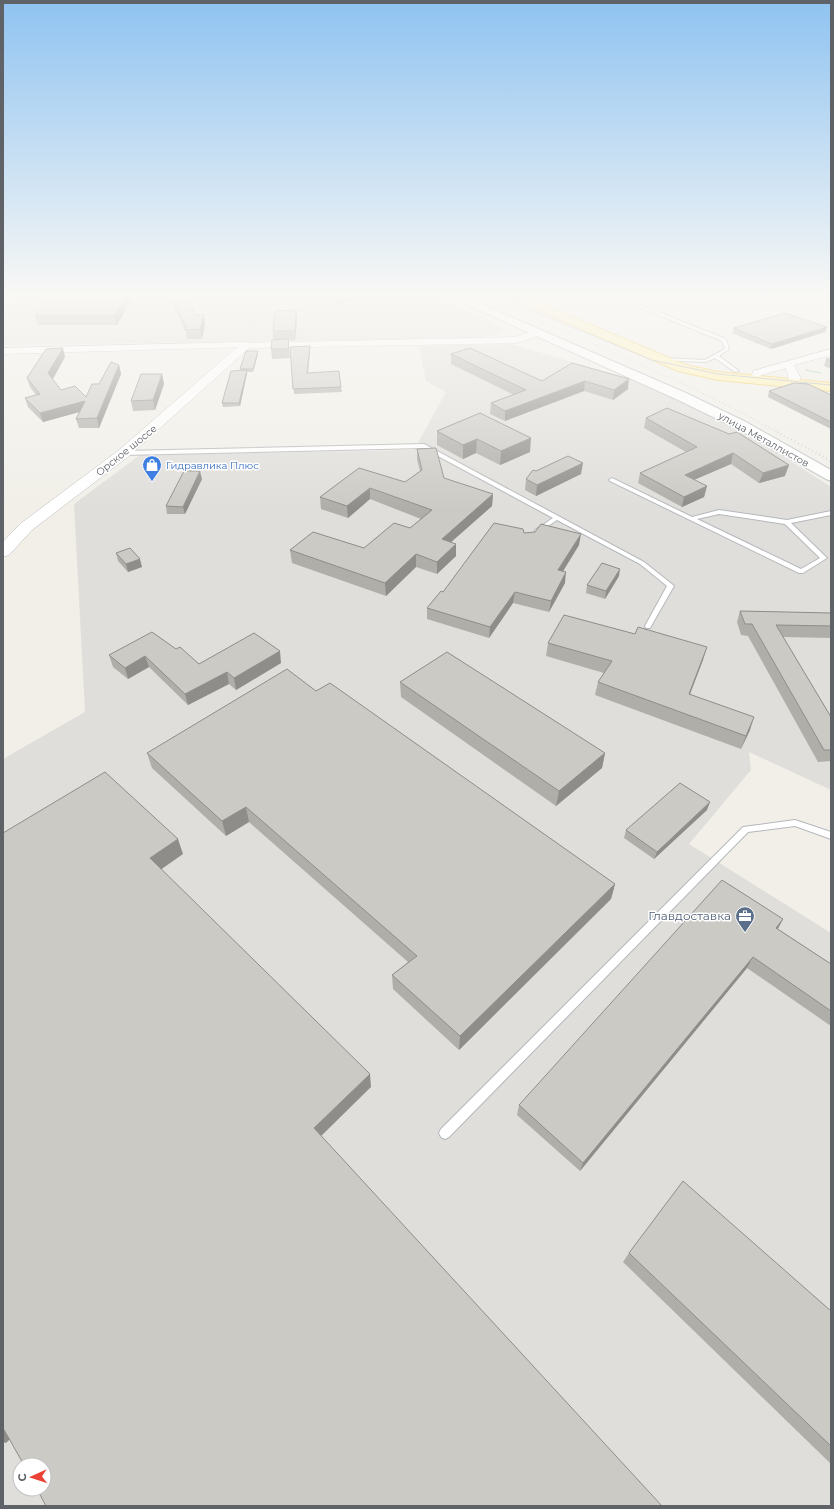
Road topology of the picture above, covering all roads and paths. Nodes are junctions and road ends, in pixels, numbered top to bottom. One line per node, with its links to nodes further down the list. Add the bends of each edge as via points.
1 (221, 367): 11 (street, Орское шоссе)
2 (616, 367): 12 (main road, улица Металлистов, via 741,425)
3 (686, 367): 7 (main road, via 696,371)
4 (729, 367): 7 (lane)
5 (780, 367): 8 (street)
6 (790, 367): 9 (street)
7 (737, 374): 8 (main road)
8 (756, 376): 9 (main road)
9 (795, 380): 10 (main road)
10 (822, 384)
11 (124, 453): 15 (lane, via 424,446); 19 (street, Орское шоссе, via 26,527)
12 (831, 476)
13 (612, 480): 16 (lane)
14 (831, 513): 17 (lane)
15 (558, 517): 18 (lane); 20 (lane, via 642,563 671,586)
16 (691, 519): 17 (lane, via 719,512); 17 (lane, via 801,572 824,558)
17 (787, 522)
18 (530, 537)
19 (3, 552)
20 (648, 626)
21 (831, 836): 22 (lane, via 795,824 746,829)
22 (445, 1133)

